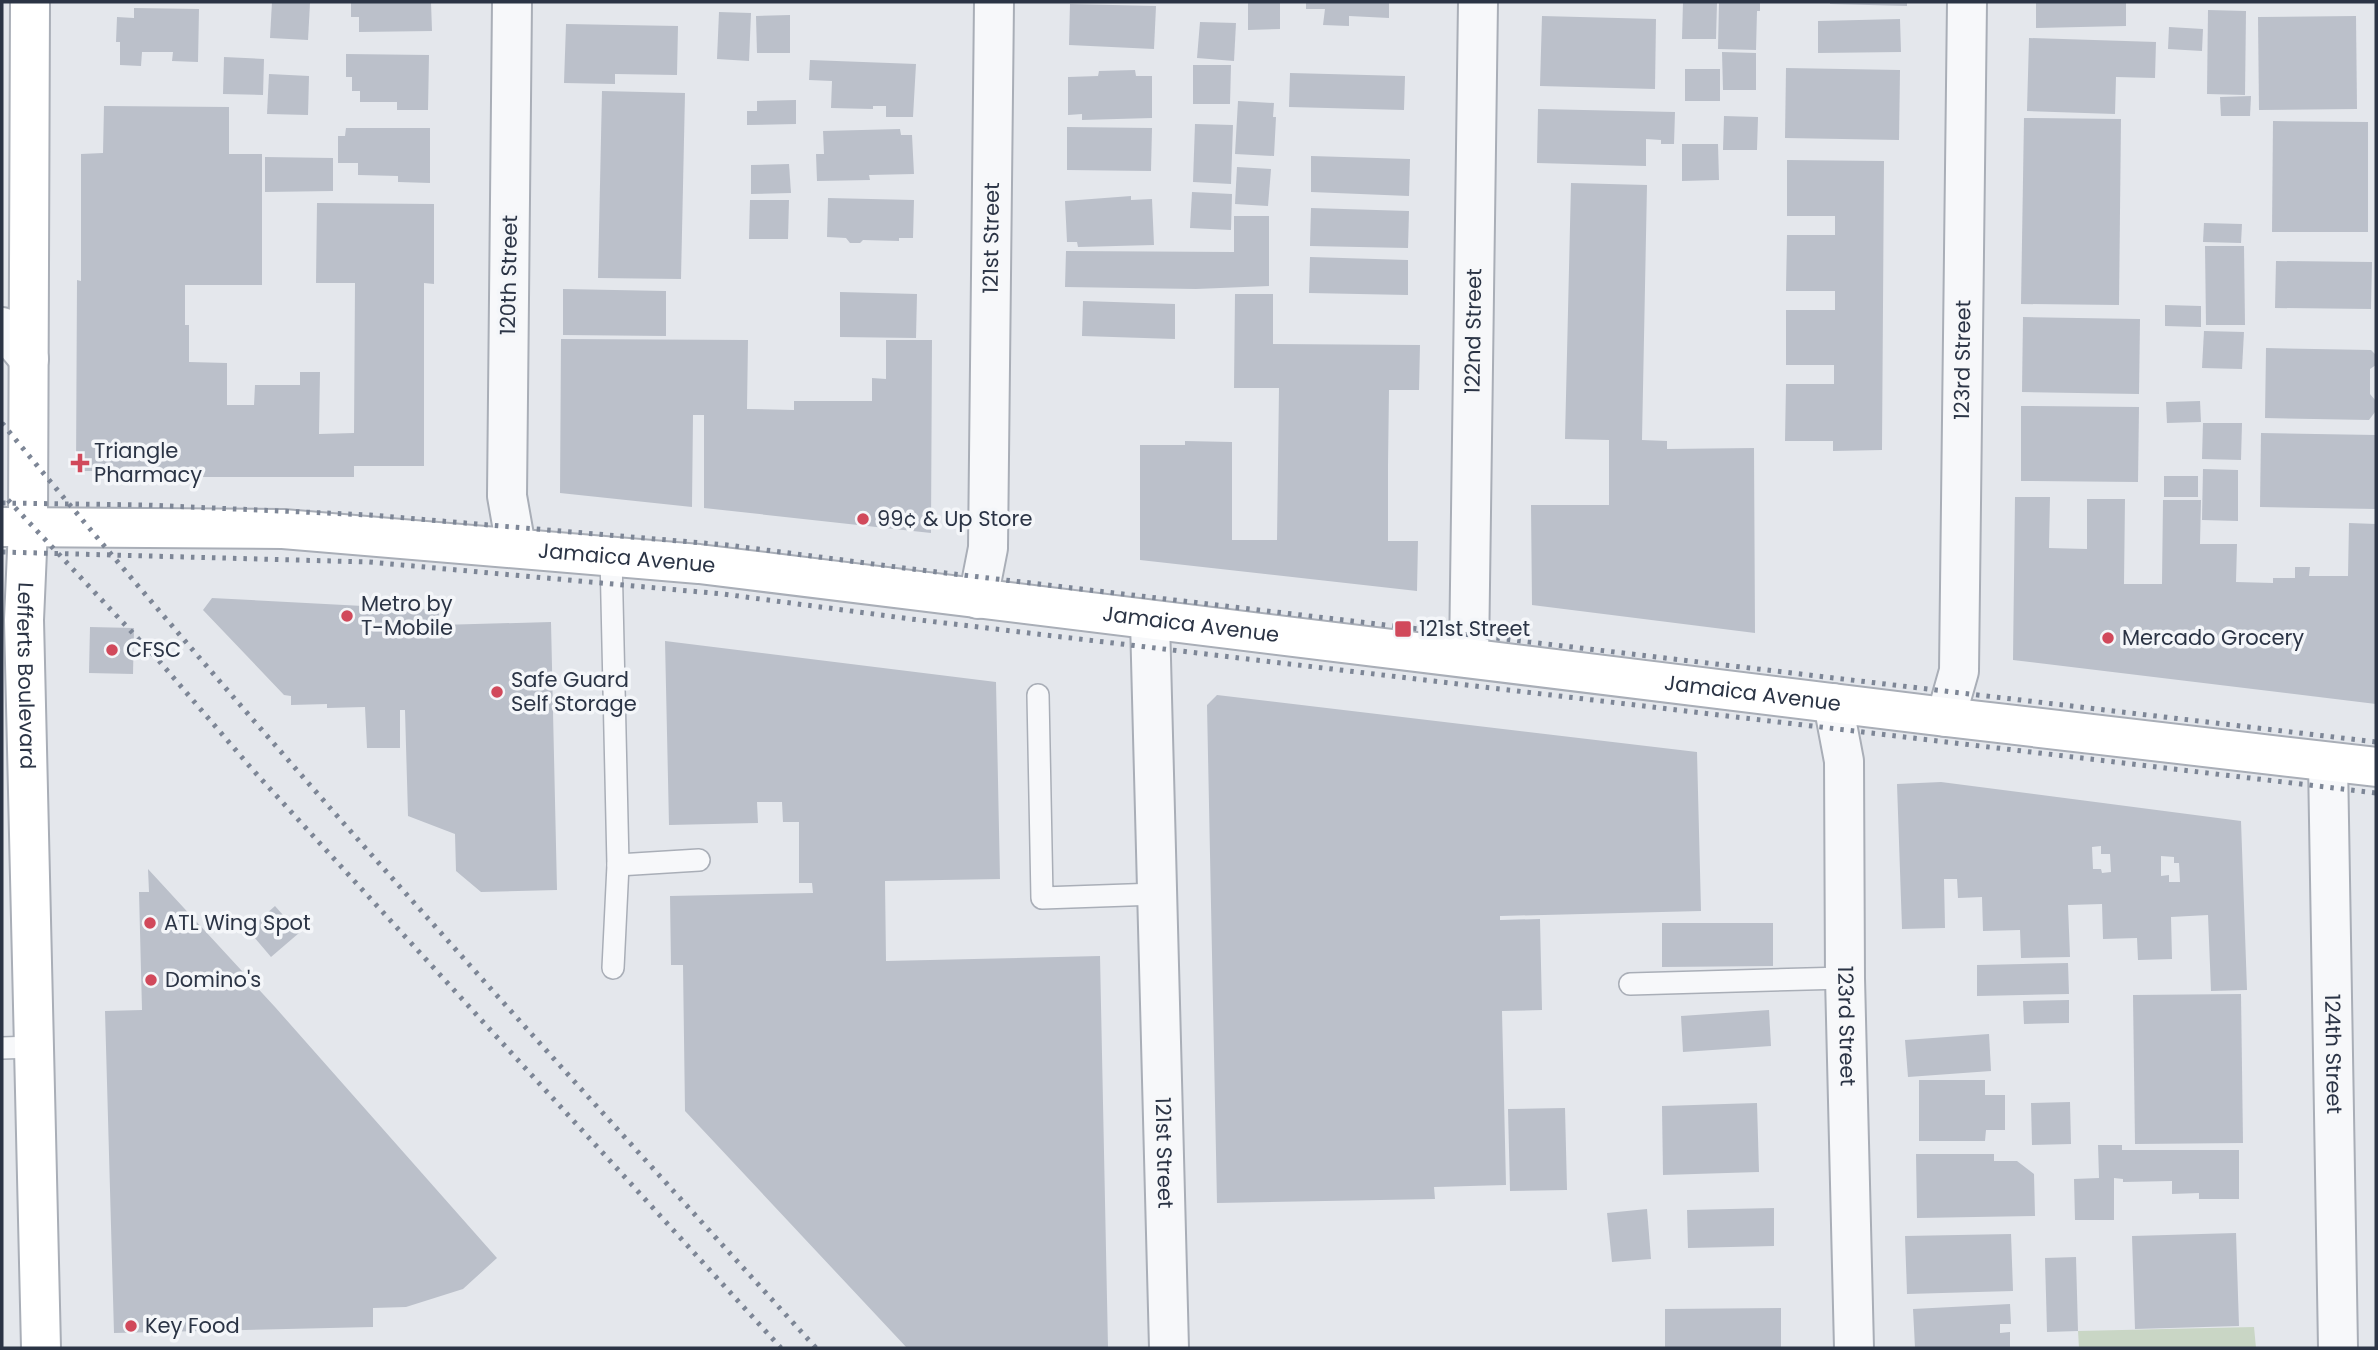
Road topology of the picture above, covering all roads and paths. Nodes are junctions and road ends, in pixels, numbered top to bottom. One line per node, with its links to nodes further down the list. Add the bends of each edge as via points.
1 (30, 2): 7 (main road, Lefferts Boulevard)
2 (512, 2): 9 (street, 120th Street, via 507,496)
3 (994, 2): 11 (street, 121st Street, via 988,548)
4 (1478, 2): 13 (street, 122nd Street)
5 (1967, 2): 16 (street, 123rd Street, via 1959,671)
6 (2, 327): 7 (street)
7 (29, 359): 8 (main road, Lefferts Boulevard)
8 (15, 527): 9 (main road, Jamaica Avenue, via 283,529); 25 (main road, Lefferts Boulevard, via 24,620)
9 (516, 547): 10 (main road, Jamaica Avenue)
10 (611, 556): 11 (main road, Jamaica Avenue); 20 (lane)
11 (978, 599): 12 (main road, Jamaica Avenue)
12 (1150, 621): 13 (main road, Jamaica Avenue); 21 (street, 121st Street)
13 (1469, 658): 15 (main road, Jamaica Avenue)
14 (1038, 695): 21 (lane, via 1042,898)
15 (1833, 703): 16 (main road, Jamaica Avenue); 23 (street, 123rd Street, via 1844,761)
16 (1946, 717): 17 (main road, Jamaica Avenue)
17 (2328, 762): 18 (main road, Jamaica Avenue); 29 (street, 124th Street)
18 (2376, 767)
19 (699, 860): 20 (lane)
20 (618, 865): 22 (lane)
21 (1157, 894): 27 (street, 121st Street)
22 (613, 968)
23 (1845, 978): 24 (lane); 28 (street, 123rd Street)
24 (1630, 984)
25 (18, 1047): 26 (main road, Lefferts Boulevard)
26 (41, 1348)
27 (1169, 1348)
28 (1854, 1348)
29 (2338, 1348)

